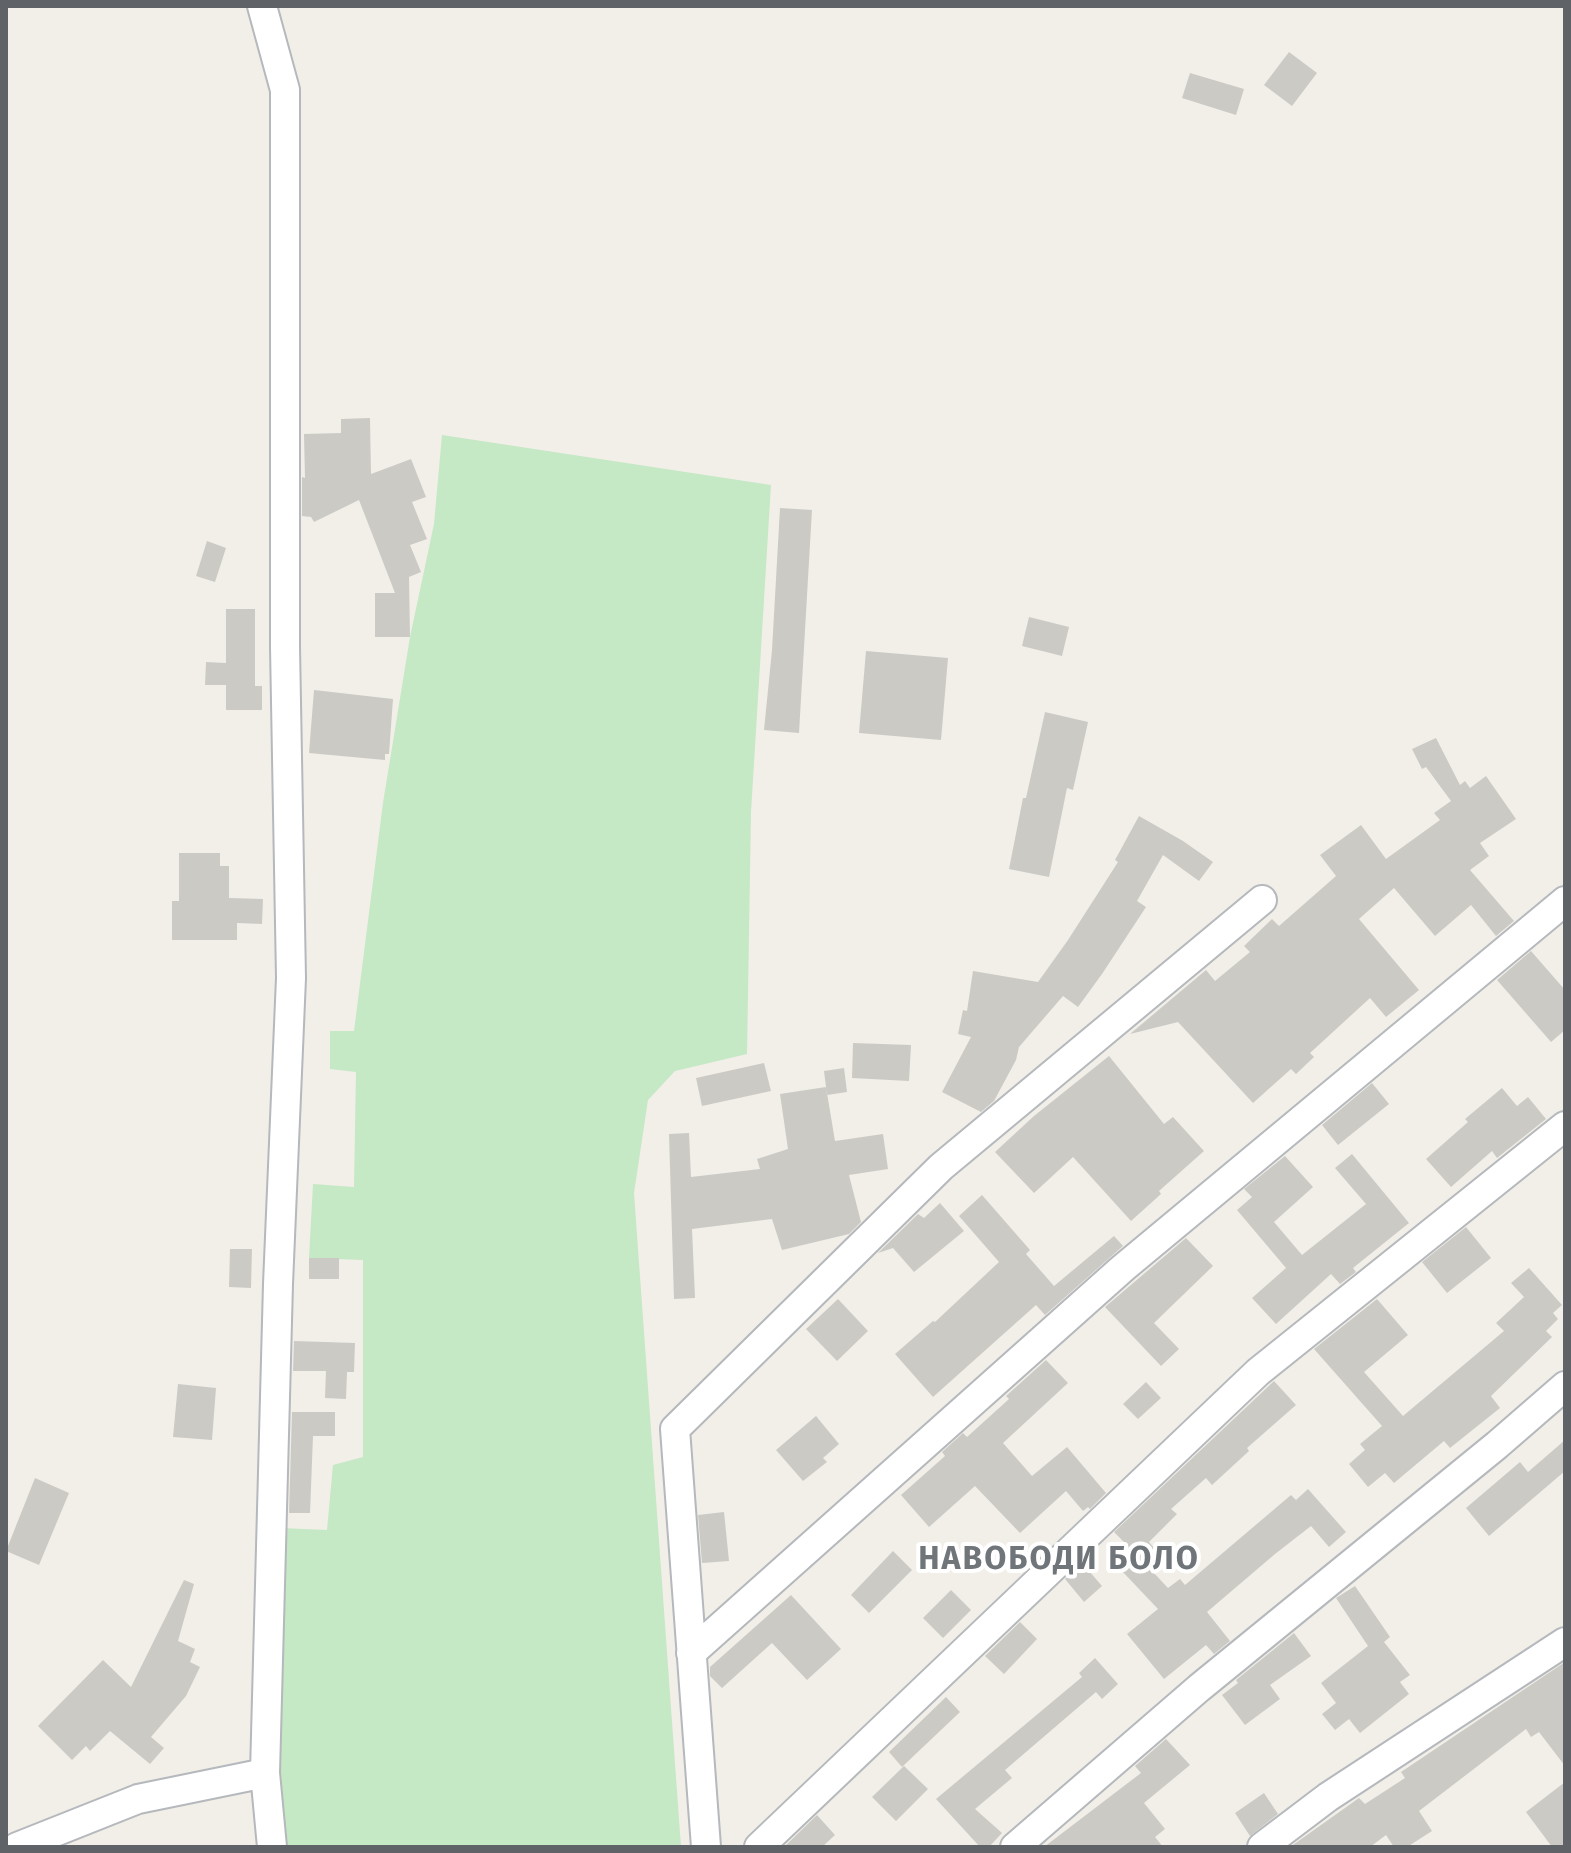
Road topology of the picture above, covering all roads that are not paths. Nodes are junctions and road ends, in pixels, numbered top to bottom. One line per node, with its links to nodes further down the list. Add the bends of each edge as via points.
1 (262, 6): 8 (street, via 285,90 291,978)
2 (1262, 900): 7 (street, via 941,1167 675,1429)
3 (1565, 901): 7 (street, via 1123,1268)
4 (1565, 1126): 12 (street, via 1258,1372)
5 (1565, 1386): 13 (street)
6 (1565, 1642): 14 (street, via 1328,1797)
7 (691, 1653): 11 (street)
8 (265, 1773): 9 (street, via 138,1799); 10 (street)
9 (17, 1847)
10 (272, 1847)
11 (706, 1847)
12 (759, 1847)
13 (1015, 1847)
14 (1262, 1847)

